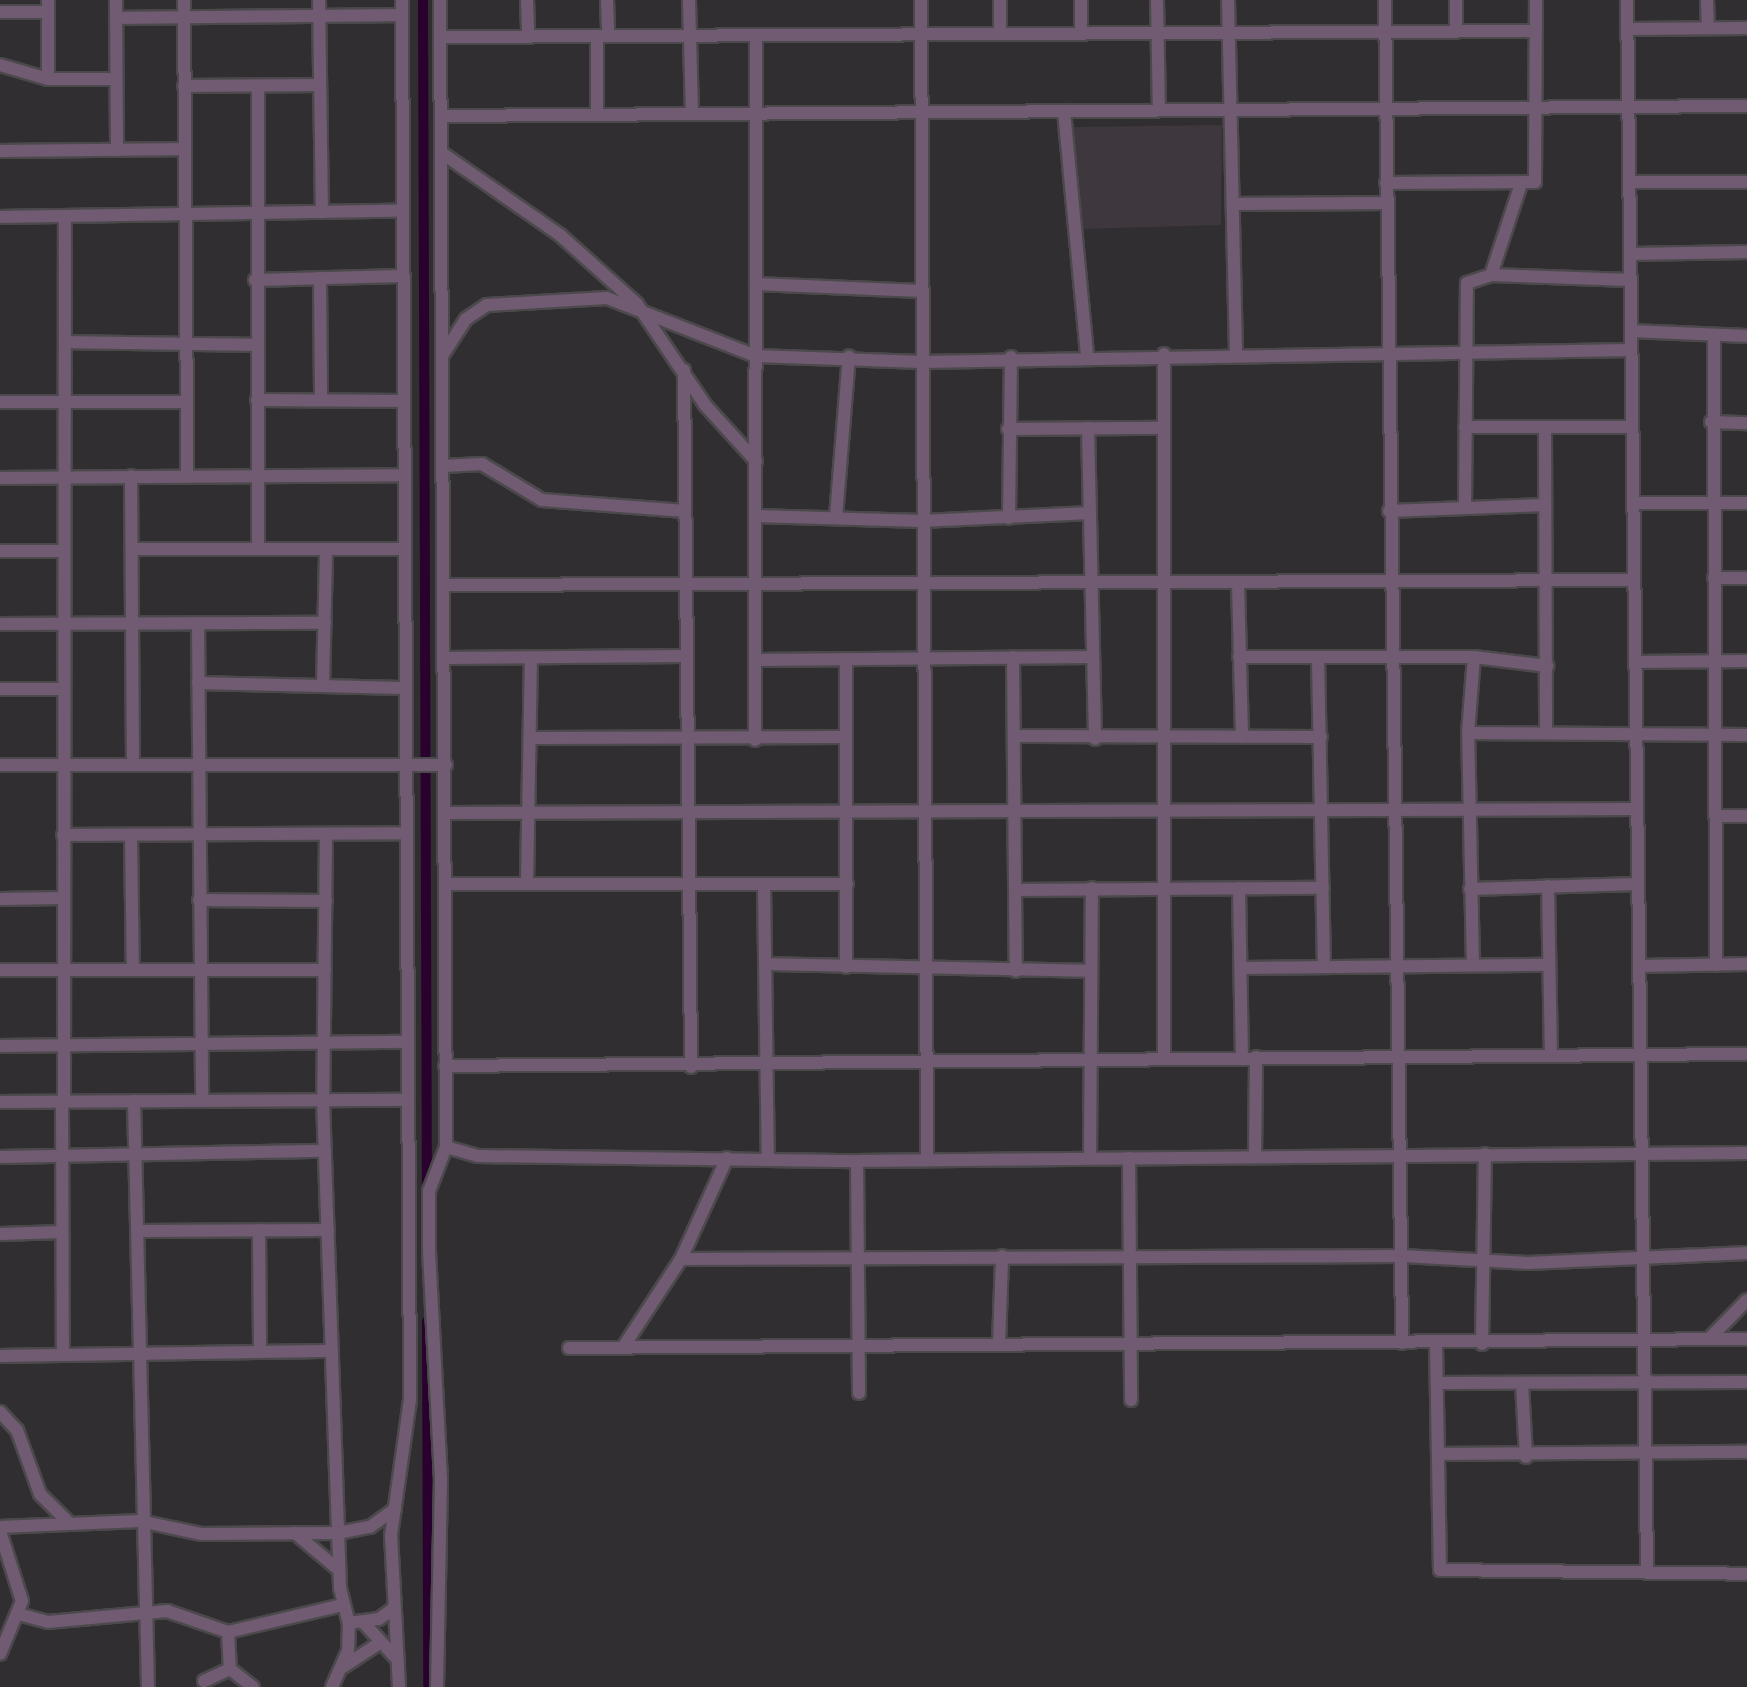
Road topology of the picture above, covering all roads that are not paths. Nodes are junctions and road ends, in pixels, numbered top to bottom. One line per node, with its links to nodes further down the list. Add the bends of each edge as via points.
1 (116, 0): 23 (street)
2 (184, 0): 24 (street)
3 (319, 0): 21 (street)
4 (402, 0): 22 (street)
5 (440, 0): 40 (street)
6 (527, 0): 36 (street)
7 (607, 0): 37 (street)
8 (689, 0): 38 (street)
9 (921, 0): 33 (street)
10 (1000, 0): 34 (street)
11 (1081, 0): 35 (street)
12 (1157, 0): 31 (street)
13 (1228, 0): 32 (street)
14 (1385, 0): 29 (street)
15 (1456, 0): 30 (street)
16 (1536, 0): 28 (street)
17 (1627, 0): 27 (street)
18 (1707, 0): 25 (street)
19 (48, 6): 20 (street); 42 (street)
20 (0, 12)
21 (319, 16): 22 (street); 24 (street); 44 (street)
22 (402, 16): 69 (street)
23 (116, 18): 24 (street); 43 (street)
24 (184, 18): 45 (street)
25 (1708, 28): 26 (street); 27 (street)
26 (1747, 28)
27 (1627, 29): 47 (street)
28 (1536, 31): 30 (street); 49 (street)
29 (1385, 32): 30 (street); 32 (street); 50 (street)
30 (1456, 32)
31 (1157, 33): 32 (street); 35 (street); 51 (street)
32 (1228, 33): 52 (street)
33 (922, 34): 34 (street); 39 (street); 54 (street)
34 (1000, 34): 35 (street)
35 (1082, 34)
36 (528, 36): 37 (street); 40 (street)
37 (603, 36): 38 (street); 57 (street)
38 (690, 36): 39 (street); 55 (street)
39 (756, 36): 56 (street)
40 (440, 37): 58 (street)
41 (0, 66): 42 (street)
42 (48, 79): 43 (street)
43 (116, 79): 61 (street)
44 (319, 85): 46 (street); 70 (street)
45 (184, 86): 46 (street); 59 (street)
46 (258, 86): 71 (street)
47 (1628, 106): 48 (street); 49 (street); 63 (street)
48 (1747, 106)
49 (1537, 107): 50 (street); 66 (street, via 1537,180)
50 (1384, 108): 52 (street); 65 (street)
51 (1159, 110): 52 (street); 53 (street)
52 (1229, 110): 68 (street)
53 (1064, 111): 54 (street); 98 (street)
54 (921, 112): 56 (street); 83 (street)
55 (692, 114): 56 (street); 57 (street)
56 (757, 114): 82 (street)
57 (598, 115): 58 (street)
58 (443, 116): 62 (street)
59 (184, 149): 61 (street); 72 (street)
60 (0, 150): 61 (street)
61 (117, 150)
62 (442, 153): 84 (street, via 560,235); 96 (street)
63 (1629, 182): 64 (street); 76 (street)
64 (1747, 182)
65 (1386, 183): 66 (street); 67 (street)
66 (1520, 184): 77 (street)
67 (1386, 203): 68 (street); 95 (street)
68 (1234, 204): 94 (street)
69 (402, 211): 70 (street); 78 (street)
70 (322, 212): 71 (street)
71 (257, 214): 72 (street); 80 (street)
72 (185, 216): 74 (street); 89 (street)
73 (0, 217): 74 (street)
74 (65, 218): 88 (street)
75 (1747, 252): 76 (street)
76 (1630, 254): 81 (street)
77 (1491, 275): 81 (street); 92 (street, via 1466,283)
78 (402, 276): 79 (street); 105 (street)
79 (320, 278): 80 (street); 104 (street)
80 (255, 280): 90 (street)
81 (1630, 280): 85 (street)
82 (756, 284): 83 (street); 97 (street)
83 (921, 291): 101 (street)
84 (637, 304): 96 (street, via 607,298 487,305 466,319); 97 (street); 102 (street)
85 (1631, 332): 86 (street); 91 (street)
86 (1714, 336): 87 (street); 109 (street)
87 (1747, 336)
88 (65, 342): 89 (street); 107 (street)
89 (186, 344): 90 (street); 108 (street)
90 (256, 345): 103 (street)
91 (1632, 350): 92 (street); 111 (street)
92 (1464, 352): 95 (street); 112 (street)
93 (1164, 354): 94 (street); 98 (street); 114 (street)
94 (1236, 354): 95 (street)
95 (1388, 355): 130 (street)
96 (442, 356): 118 (street)
97 (756, 356): 99 (street); 117 (street)
98 (1086, 356): 100 (street)
99 (849, 357): 101 (street); 134 (street)
100 (1012, 357): 101 (street); 116 (street)
101 (921, 362): 136 (street)
102 (684, 370): 117 (street); 131 (street)
103 (257, 400): 104 (street); 122 (street)
104 (321, 400): 105 (street)
105 (402, 401): 119 (street)
106 (0, 402): 107 (street)
107 (65, 402): 108 (street); 123 (street)
108 (186, 402): 121 (street)
109 (1711, 422): 110 (street); 126 (street)
110 (1747, 423)
111 (1632, 426): 115 (street); 125 (street)
112 (1464, 427): 115 (street); 129 (street)
113 (1088, 428): 114 (street); 116 (street); 132 (street)
114 (1164, 428): 147 (street)
115 (1545, 428): 128 (street)
116 (1008, 429): 135 (street)
117 (756, 461): 133 (street)
118 (443, 466): 131 (street, via 492,468 542,500); 152 (street)
119 (402, 474): 122 (street); 139 (street)
120 (131, 476): 121 (street); 123 (street); 137 (street)
121 (187, 476): 122 (street)
122 (258, 476): 138 (street)
123 (63, 477): 124 (street); 142 (street)
124 (0, 478)
125 (1633, 503): 126 (street); 145 (street)
126 (1712, 503): 127 (street); 143 (street)
127 (1747, 503)
128 (1546, 505): 129 (street); 149 (street)
129 (1465, 506): 130 (street)
130 (1389, 511): 153 (street)
131 (685, 512): 150 (street)
132 (1090, 514): 135 (street); 151 (street)
133 (756, 516): 134 (street); 146 (street)
134 (836, 517): 136 (street)
135 (1009, 518): 136 (street)
136 (922, 521): 154 (street)
137 (132, 549): 138 (street); 159 (street)
138 (258, 549): 140 (street)
139 (402, 549): 140 (street); 179 (street)
140 (326, 550): 156 (street)
141 (0, 551): 142 (street)
142 (62, 551): 158 (street)
143 (1714, 578): 144 (street); 171 (street)
144 (1747, 578)
145 (1634, 580): 149 (street); 174 (street)
146 (756, 582): 150 (street); 154 (street); 169 (street)
147 (1166, 583): 148 (street); 151 (street); 191 (street)
148 (1238, 583): 153 (street); 164 (street)
149 (1547, 583): 153 (street); 175 (street)
150 (685, 584): 152 (street); 160 (street)
151 (1091, 584): 154 (street); 163 (street)
152 (444, 585): 168 (street)
153 (1390, 585): 166 (street)
154 (922, 589): 173 (street)
155 (198, 623): 156 (street); 159 (street); 176 (street)
156 (325, 623): 177 (street)
157 (0, 624): 158 (street)
158 (62, 624): 159 (street); 180 (street)
159 (132, 624): 197 (street)
160 (685, 656): 161 (street); 194 (street)
161 (531, 657): 168 (street); 190 (street)
162 (1013, 657): 163 (street); 173 (street); 185 (street)
163 (1092, 657): 192 (street)
164 (1239, 657): 165 (street); 188 (street)
165 (1318, 657): 166 (street); 189 (street)
166 (1390, 657): 167 (street); 209 (street)
167 (1474, 657): 175 (street); 182 (street)
168 (445, 658): 199 (street)
169 (756, 660): 170 (street); 193 (street)
170 (846, 660): 173 (street); 187 (street)
171 (1714, 661): 172 (street); 174 (street); 183 (street)
172 (1747, 661)
173 (922, 662): 211 (street)
174 (1635, 662): 186 (street)
175 (1547, 666): 181 (street)
176 (198, 683): 177 (street); 198 (street)
177 (323, 686): 179 (street)
178 (0, 688): 180 (street)
179 (402, 688): 195 (street)
180 (62, 689): 200 (street)
181 (1546, 732): 182 (street); 186 (street)
182 (1468, 733): 205 (street)
183 (1715, 735): 184 (street); 186 (street); 212 (street)
184 (1747, 735)
185 (1015, 736): 192 (street); 208 (street)
186 (1636, 736): 202 (street)
187 (844, 737): 193 (street); 207 (street)
188 (1242, 737): 189 (street); 191 (street)
189 (1321, 737): 201 (street)
190 (531, 738): 194 (street); 204 (street)
191 (1164, 738): 192 (street); 203 (street)
192 (1096, 739)
193 (755, 740): 194 (street)
194 (686, 741): 206 (street)
195 (409, 764): 198 (street); 199 (street); 214 (street)
196 (0, 765): 200 (street)
197 (133, 765): 198 (street); 200 (street)
198 (198, 765): 215 (street)
199 (440, 765): 210 (street)
200 (62, 766): 217 (street)
201 (1321, 809): 203 (street); 209 (street); 229 (street)
202 (1637, 809): 205 (street); 222 (street)
203 (1164, 810): 208 (street); 227 (street)
204 (529, 811): 206 (street); 210 (street); 219 (street)
205 (1470, 811): 209 (street); 230 (street)
206 (686, 812): 207 (street); 224 (street)
207 (845, 812): 211 (street); 221 (street)
208 (1014, 812): 211 (street); 231 (street)
209 (1392, 812): 250 (street)
210 (446, 813): 220 (street)
211 (922, 815): 253 (street)
212 (1716, 816): 213 (street); 239 (street)
213 (1747, 816)
214 (403, 833): 216 (street); 254 (street)
215 (199, 834): 216 (street); 218 (street); 234 (street)
216 (326, 834): 235 (street)
217 (63, 835): 218 (street); 233 (street)
218 (131, 835): 247 (street)
219 (527, 883): 220 (street); 224 (street)
220 (445, 884): 267 (street)
221 (846, 884): 223 (street); 243 (street)
222 (1638, 884): 225 (street); 242 (street)
223 (764, 885): 224 (street); 236 (street)
224 (688, 886): 268 (street)
225 (1548, 886): 230 (street); 241 (street)
226 (1092, 888): 227 (street); 231 (street); 252 (street)
227 (1164, 888): 228 (street); 263 (street)
228 (1239, 888): 229 (street); 244 (street)
229 (1323, 888): 240 (street)
230 (1470, 888): 237 (street)
231 (1015, 890): 251 (street)
232 (0, 898): 233 (street)
233 (64, 898): 246 (street)
234 (200, 900): 235 (street); 248 (street)
235 (326, 901): 249 (street)
236 (765, 964): 243 (street); 269 (street)
237 (1473, 964): 241 (street); 250 (street)
238 (1747, 964): 239 (street)
239 (1716, 965): 242 (street)
240 (1324, 966): 244 (street); 250 (street)
241 (1548, 966): 262 (street)
242 (1639, 966): 259 (street)
243 (846, 967): 253 (street)
244 (1242, 968): 264 (street)
245 (0, 970): 246 (street)
246 (64, 970): 247 (street); 258 (street)
247 (133, 970): 248 (street)
248 (200, 970): 249 (street); 256 (street)
249 (325, 970): 255 (street)
250 (1393, 970): 261 (street)
251 (1016, 971): 252 (street); 253 (street)
252 (1090, 971): 265 (street)
253 (923, 973): 266 (street)
254 (403, 1042): 255 (street); 271 (street)
255 (324, 1043): 256 (street); 270 (street)
256 (200, 1044): 258 (street); 273 (street)
257 (0, 1046): 258 (street)
258 (64, 1046): 275 (street)
259 (1640, 1054): 260 (street); 262 (street); 283 (street)
260 (1747, 1054)
261 (1393, 1055): 262 (street); 264 (street); 278 (street)
262 (1550, 1055)
263 (1164, 1057): 264 (street); 265 (street)
264 (1249, 1057): 285 (street)
265 (1090, 1058): 266 (street); 289 (street)
266 (923, 1061): 269 (street); 288 (street)
267 (444, 1066): 268 (street); 276 (street)
268 (691, 1066): 269 (street)
269 (767, 1067): 287 (street)
270 (324, 1100): 271 (street); 273 (street); 277 (street)
271 (405, 1100): 333 (street, via 410,1400)
272 (134, 1101): 273 (street); 275 (street); 282 (street)
273 (202, 1101)
274 (0, 1102): 275 (street)
275 (63, 1102): 281 (street)
276 (446, 1147): 286 (street, via 478,1156); 358 (street, via 429,1199 441,1480)
277 (325, 1151): 282 (street); 293 (street)
278 (1394, 1154): 279 (street); 285 (street); 301 (street)
279 (1485, 1154): 283 (street); 304 (street)
280 (1747, 1154): 283 (street)
281 (60, 1156): 282 (street); 284 (street); 295 (street)
282 (138, 1156): 294 (street)
283 (1640, 1156): 299 (street)
284 (0, 1157)
285 (1255, 1157): 290 (street)
286 (727, 1158): 287 (street); 303 (street)
287 (768, 1158): 291 (street)
288 (928, 1158): 289 (street); 291 (street)
289 (1090, 1158): 290 (street)
290 (1129, 1158): 298 (street)
291 (857, 1161): 302 (street)
292 (259, 1230): 293 (street); 294 (street); 318 (street)
293 (328, 1230): 317 (street)
294 (139, 1231): 321 (street)
295 (62, 1232): 296 (street); 319 (street)
296 (0, 1234)
297 (1747, 1253): 299 (street)
298 (1130, 1254): 300 (street); 301 (street); 309 (street)
299 (1643, 1254): 304 (street); 307 (street)
300 (1002, 1256): 302 (street); 312 (street)
301 (1403, 1256): 304 (street); 310 (street)
302 (857, 1258): 303 (street); 314 (street)
303 (681, 1259): 315 (street)
304 (1482, 1260): 313 (street)
305 (1747, 1300): 306 (street)
306 (1710, 1338): 307 (street); 308 (street)
307 (1645, 1339): 313 (street); 325 (street)
308 (1747, 1339)
309 (1131, 1342): 310 (street); 312 (street); 327 (street)
310 (1402, 1343): 311 (street)
311 (1436, 1343): 313 (street); 323 (street)
312 (1000, 1344): 314 (street)
313 (1482, 1344)
314 (860, 1345): 315 (street); 326 (street)
315 (624, 1346): 316 (street)
316 (569, 1348)
317 (332, 1351): 318 (street); 338 (street)
318 (260, 1352): 321 (street)
319 (64, 1355): 320 (street); 321 (street)
320 (0, 1356)
321 (142, 1356): 334 (street)
322 (1747, 1382): 325 (street)
323 (1437, 1383): 324 (street); 331 (street)
324 (1522, 1383): 325 (street); 332 (street)
325 (1646, 1384): 329 (street)
326 (859, 1393)
327 (1131, 1400)
328 (0, 1412): 335 (street, via 17,1430 40,1494)
329 (1646, 1451): 330 (street); 332 (street); 340 (street)
330 (1747, 1452)
331 (1438, 1454): 332 (street); 340 (street, via 1436,1561 1444,1572)
332 (1526, 1457)
333 (396, 1509): 338 (street, via 370,1527); 343 (street)
334 (144, 1521): 335 (street); 337 (street, via 201,1534); 345 (street)
335 (70, 1524): 336 (street)
336 (0, 1529): 344 (street, via 20,1583)
337 (295, 1533): 338 (street); 339 (street)
338 (338, 1533): 339 (street)
339 (340, 1570): 342 (street)
340 (1647, 1573): 341 (street)
341 (1747, 1574)
342 (342, 1605): 346 (street); 347 (street)
343 (394, 1608): 346 (street); 350 (street)
344 (22, 1615): 345 (street, via 48,1622); 349 (street)
345 (146, 1616): 347 (street, via 167,1611); 355 (street)
346 (356, 1623): 348 (street); 351 (street)
347 (228, 1632): 352 (street)
348 (381, 1642): 350 (street); 351 (street)
349 (0, 1654)
350 (395, 1657): 357 (street)
351 (343, 1666): 354 (street)
352 (230, 1668): 353 (street); 356 (street)
353 (204, 1681)
354 (335, 1686)
355 (148, 1687)
356 (253, 1687)
357 (399, 1687)
358 (437, 1687)

